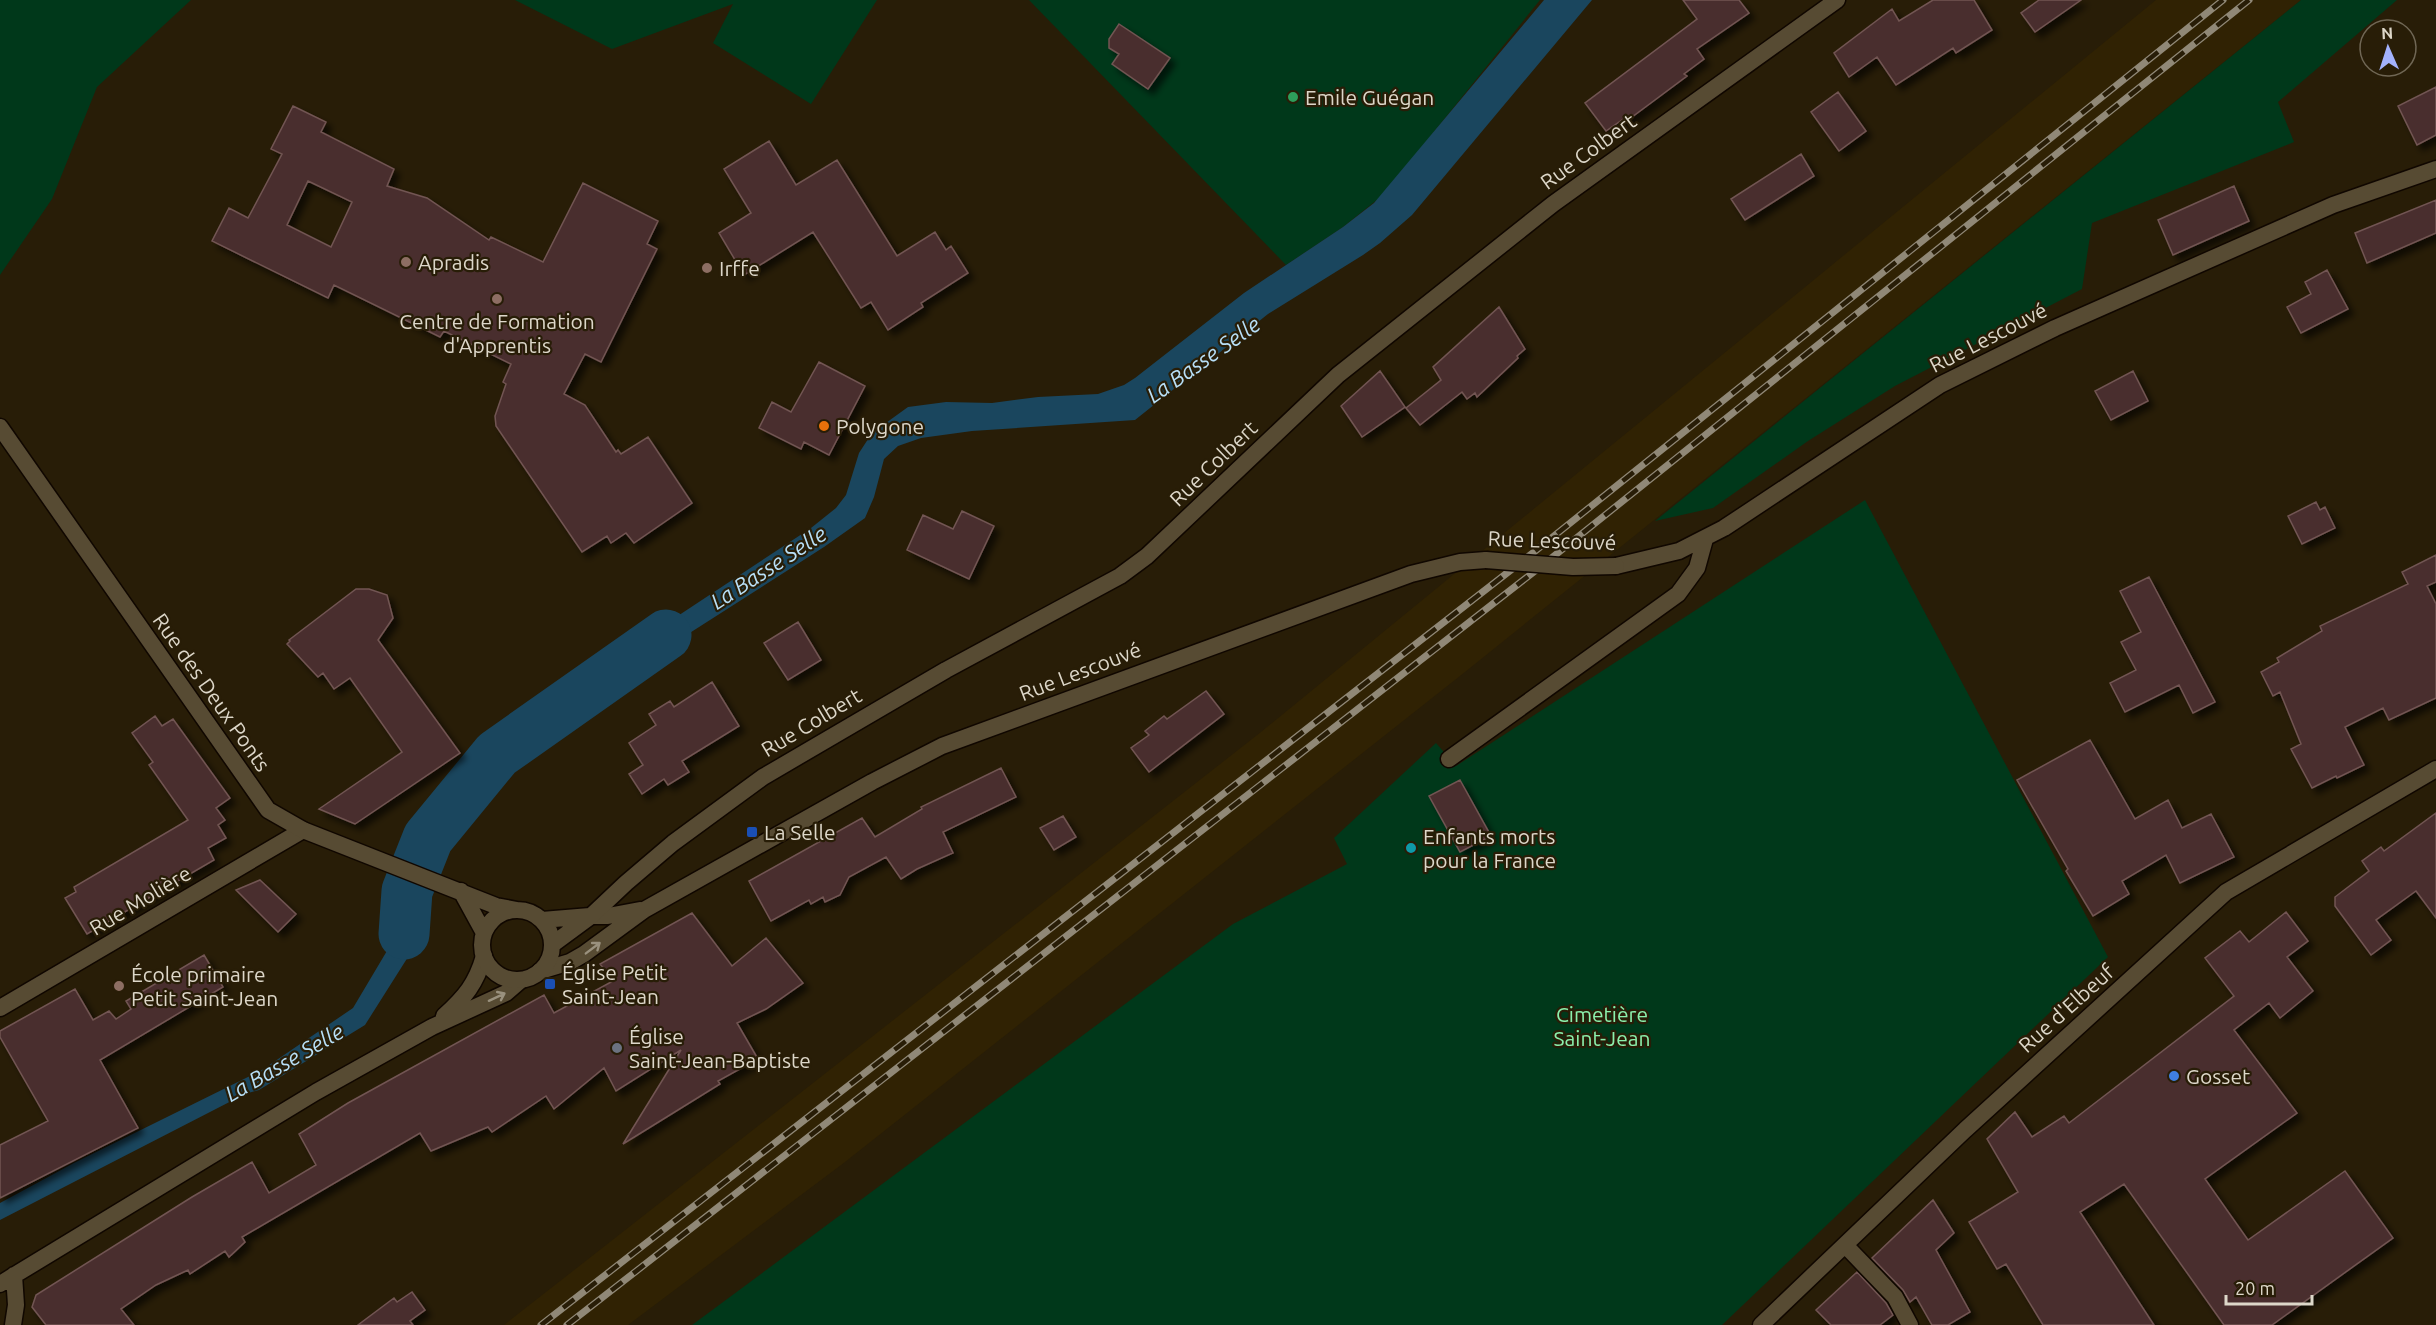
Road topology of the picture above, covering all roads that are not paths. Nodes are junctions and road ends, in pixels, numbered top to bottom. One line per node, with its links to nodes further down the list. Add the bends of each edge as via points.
1 (1837, 0): 11 (street, Rue Colbert, via 1552,204 1338,375 1147,556 1120,576 936,675 763,777 673,843)
2 (2436, 169): 4 (street, Rue Lescouvé, via 2333,205 1980,364 1902,409)
3 (0, 427): 7 (street, Rue des Deux Ponts, via 268,810)
4 (1705, 539): 5 (street, via 1697,568 1678,594); 10 (street, Rue Lescouvé, bridge, via 1679,551 1616,566 1486,560 1411,574 942,746)
5 (1449, 759)
6 (2436, 769): 20 (street, Rue d'Elbeuf, via 2226,892)
7 (303, 830): 8 (street, Rue des Deux Ponts); 18 (street, Rue Molière)
8 (461, 891): 9 (street, Rue des Deux Ponts); 13 (street)
9 (517, 910): 12 (street); 13 (street, via 501,914)
10 (644, 910): 11 (street, Rue Lescouvé); 16 (street, Rue Lescouvé, one-way to 10, via 584,954)
11 (591, 916): 12 (street); 14 (street, Rue Colbert)
12 (542, 920): 14 (street)
13 (484, 933): 15 (street)
14 (553, 944): 16 (street)
15 (484, 956): 17 (street, via 498,975); 19 (street, via 478,977 464,998)
16 (540, 971): 17 (street)
17 (521, 980): 19 (street, one-way to 17, via 506,993)
18 (0, 1008)
19 (432, 1027): 21 (street, via 316,1092)
20 (1845, 1245): 23 (street, Rue d'Elbeuf); 25 (street, via 1895,1297)
21 (14, 1275): 22 (street); 24 (street)
22 (0, 1284)
23 (1771, 1322)
24 (13, 1325)
25 (1910, 1325)

